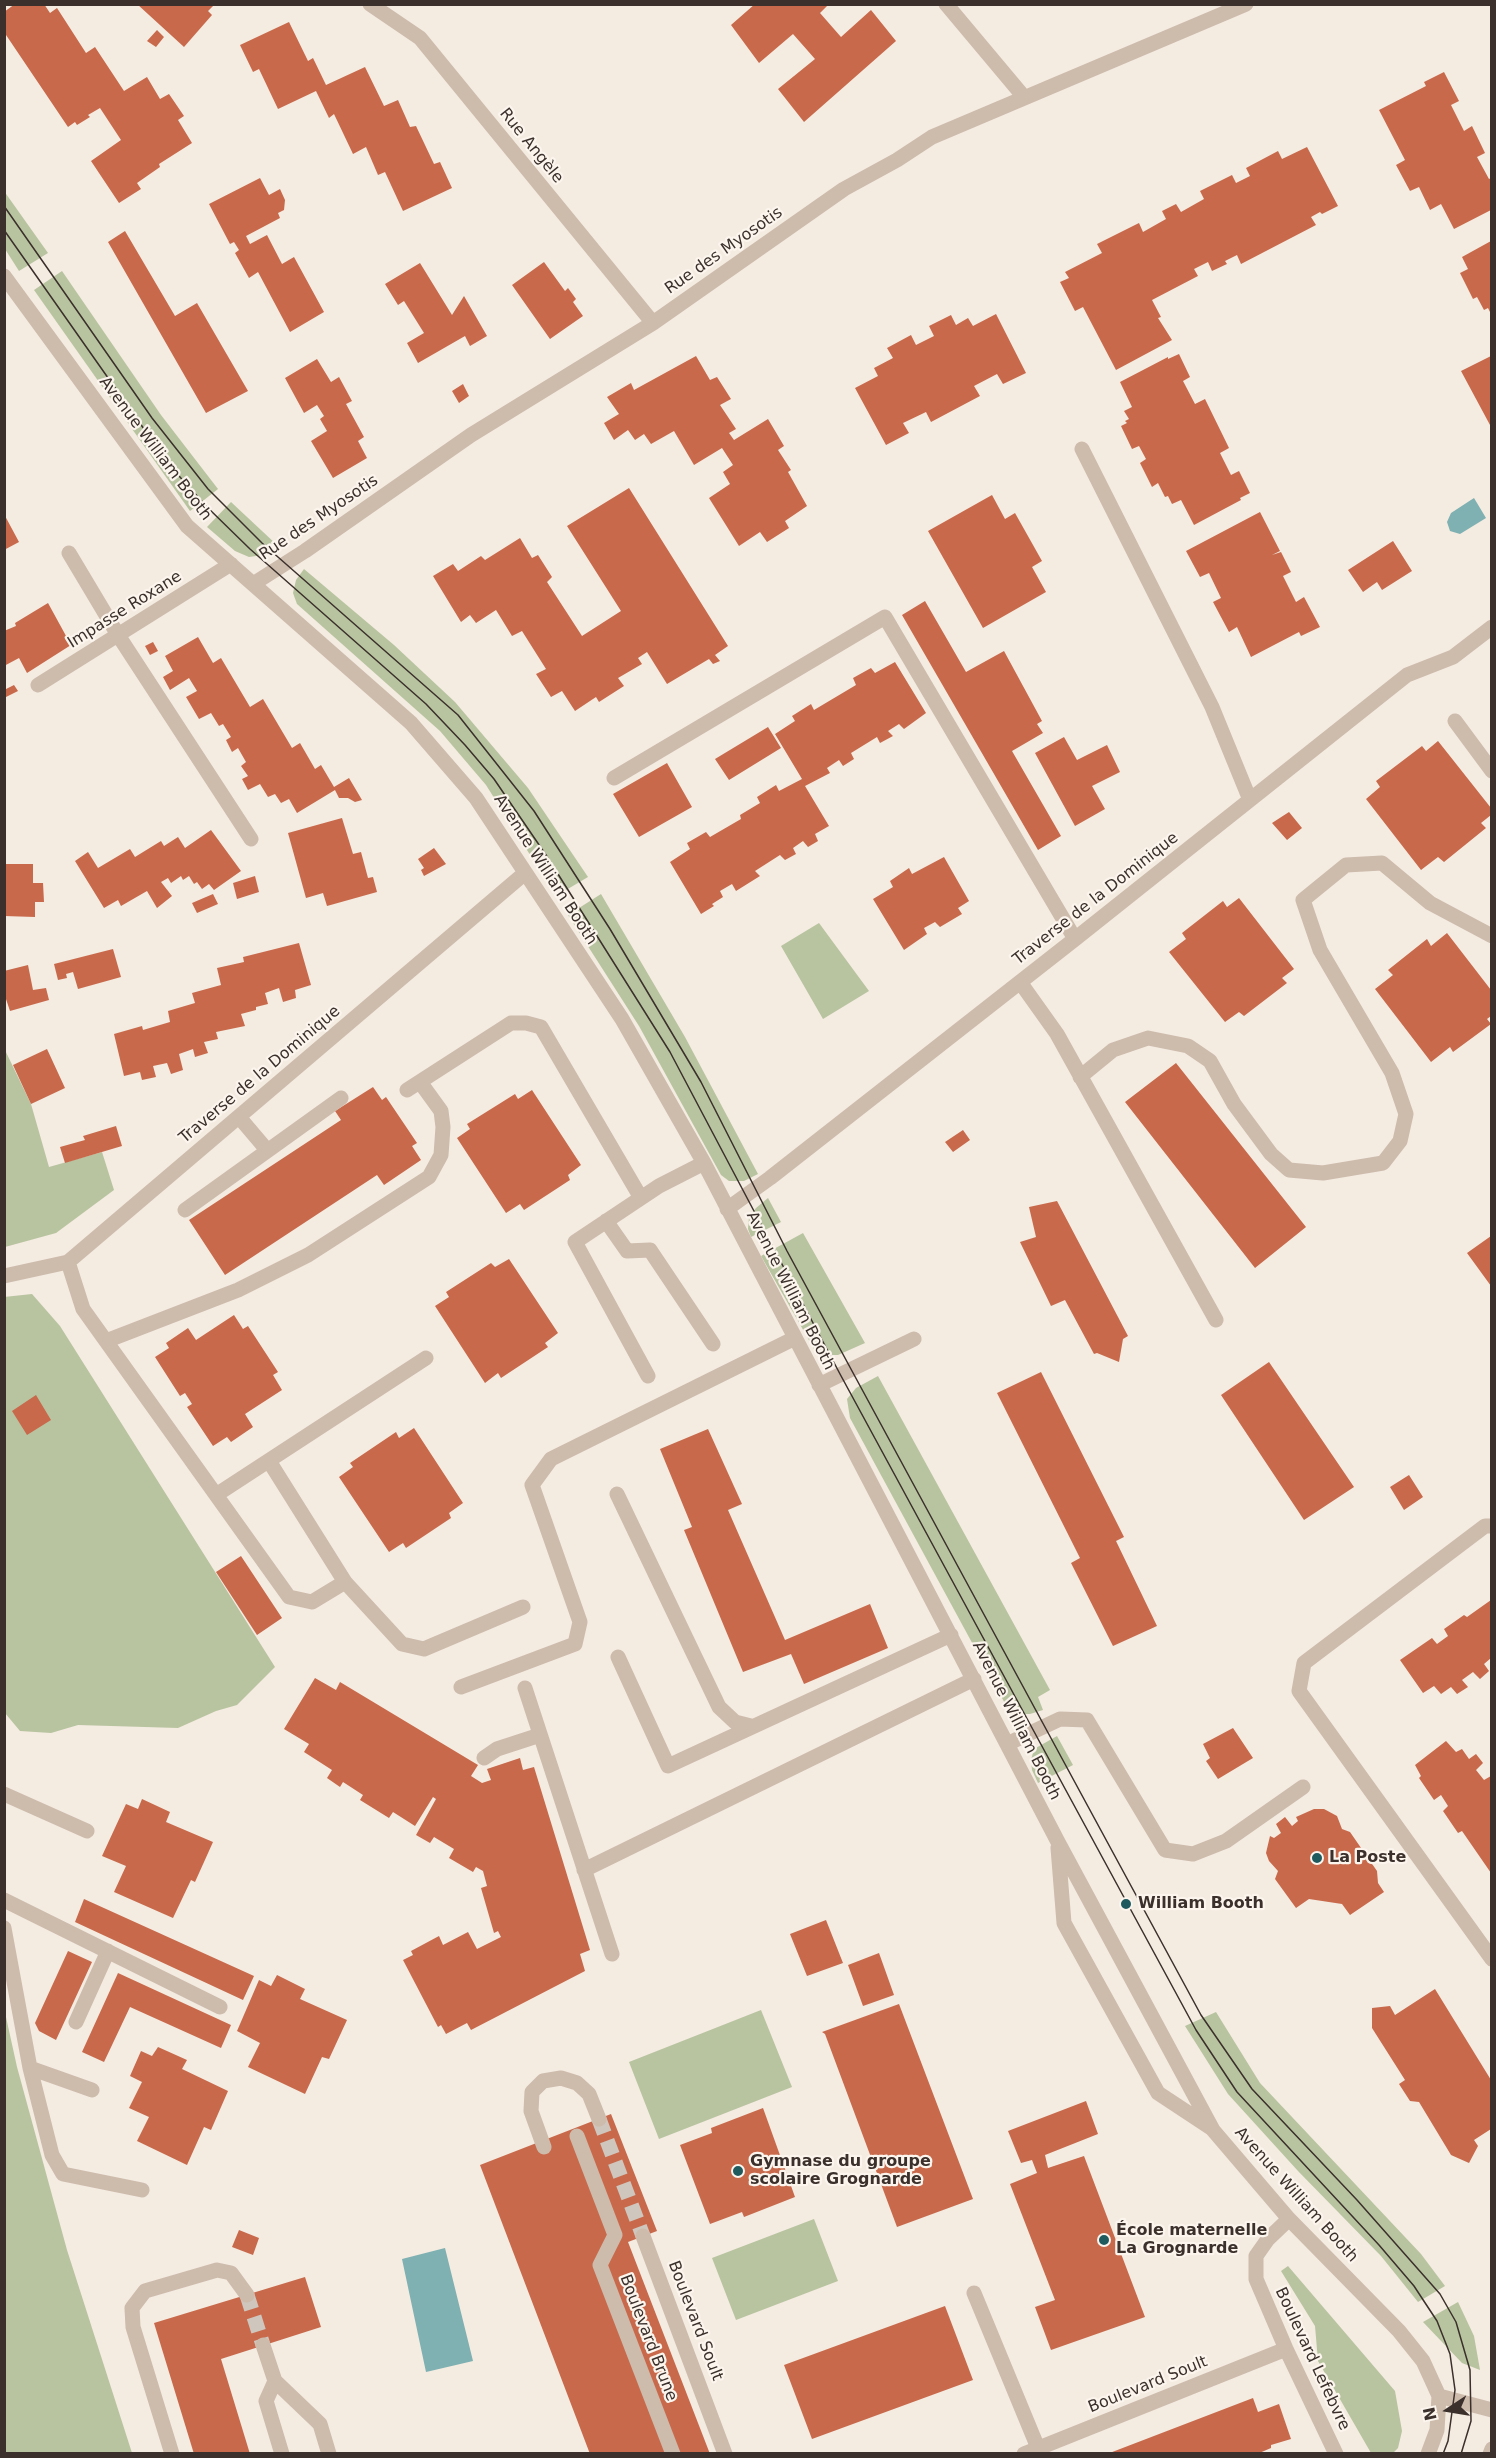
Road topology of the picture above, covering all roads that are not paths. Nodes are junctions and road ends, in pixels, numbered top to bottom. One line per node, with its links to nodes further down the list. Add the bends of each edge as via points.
1 (370, 4): 6 (street, Rue Angèle, via 420,38)
2 (946, 4): 4 (street)
3 (1246, 4): 4 (street, Rue des Myosotis)
4 (1024, 97): 6 (street, Rue des Myosotis, via 932,137 844,189)
5 (4, 276): 9 (street, Avenue William Booth, via 187,526)
6 (652, 323): 10 (street, Rue des Myosotis, via 471,435)
7 (1082, 449): 17 (street, via 1212,707)
8 (69, 553): 12 (street)
9 (231, 564): 10 (street, Avenue William Booth); 12 (street, Impasse Roxane)
10 (253, 584): 19 (street, Avenue William Booth, via 411,723 476,798)
11 (1491, 627): 17 (street, Traverse de la Dominique, via 1453,657 1407,675)
12 (118, 635): 13 (street, Impasse Roxane); 18 (street)
13 (38, 685)
14 (1455, 721): 15 (street)
15 (1491, 771)
16 (614, 778): 21 (street, via 885,617)
17 (1250, 800): 21 (street, Traverse de la Dominique)
18 (251, 839)
19 (525, 873): 25 (street, Traverse de la Dominique); 27 (street, Avenue William Booth, via 622,1019)
20 (1491, 936): 23 (street, via 1430,903 1382,863 1346,865 1303,900 1320,950 1392,1073 1406,1114 1401,1142 1383,1163 1323,1173 1289,1170 1271,1154 1234,1104 1210,1061 1188,1046 1148,1038 1113,1050)
21 (1075, 939): 22 (street, Traverse de la Dominique)
22 (1020, 982): 23 (street, via 1057,1034); 29 (street, Traverse de la Dominique)
23 (1080, 1077): 34 (street)
24 (341, 1098): 26 (street)
25 (239, 1116): 26 (street); 32 (street, Traverse de la Dominique)
26 (267, 1150): 30 (street)
27 (704, 1163): 28 (street); 29 (street, Avenue William Booth)
28 (641, 1198): 31 (street); 37 (street, via 541,1027 511,1023 414,1086 441,1111 441,1155 429,1177 308,1255 238,1290)
29 (727, 1209): 35 (street, Avenue William Booth)
30 (185, 1210)
31 (606, 1221): 38 (street, via 627,1251 650,1250); 40 (street, via 575,1242)
32 (68, 1262): 33 (street, Traverse de la Dominique); 37 (street, via 83,1309)
33 (4, 1276)
34 (1216, 1320)
35 (795, 1338): 41 (street, Avenue William Booth); 51 (street, via 551,1459 532,1485 580,1622 575,1644)
36 (914, 1339): 41 (street)
37 (106, 1341): 44 (street)
38 (713, 1344)
39 (426, 1358): 42 (street)
40 (648, 1376)
41 (819, 1385): 48 (street, Avenue William Booth)
42 (269, 1461): 44 (street); 46 (street)
43 (618, 1494): 53 (street, via 719,1707 735,1722)
44 (216, 1496): 46 (street, via 289,1597 312,1602)
45 (1491, 1526): 66 (street, via 1304,1663 1299,1691)
46 (345, 1582): 47 (street, via 402,1644 424,1649)
47 (523, 1607)
48 (951, 1635): 50 (street, Avenue William Booth); 53 (street)
49 (618, 1657): 53 (street, via 668,1766)
50 (974, 1678): 55 (street, Avenue William Booth); 61 (street)
51 (461, 1687)
52 (525, 1688): 54 (street)
53 (751, 1726)
54 (540, 1735): 56 (street, via 497,1749); 61 (street)
55 (1007, 1744): 57 (street, via 1060,1719 1087,1720 1165,1850 1193,1854 1226,1841); 60 (street, Avenue William Booth)
56 (484, 1758)
57 (1303, 1787)
58 (4, 1794): 59 (street)
59 (87, 1831)
60 (1058, 1842): 72 (street, Avenue William Booth); 72 (street, via 1064,1923 1158,2093)
61 (584, 1870): 65 (street)
62 (4, 1900): 64 (street)
63 (4, 1928): 69 (street)
64 (108, 1952): 67 (street); 68 (street)
65 (612, 1954)
66 (1491, 1959)
67 (220, 2007)
68 (76, 2022)
69 (30, 2068): 70 (street); 75 (street, via 52,2155 63,2174)
70 (92, 2090)
71 (599, 2119): 74 (street, via 589,2094 577,2083 561,2078 543,2081 532,2092 531,2111)
72 (1213, 2130): 76 (street, Avenue William Booth)
73 (577, 2136): 90 (street, Boulevard Brune, via 615,2235 600,2265)
74 (544, 2147)
75 (142, 2190)
76 (1289, 2219): 81 (street, Boulevard Lefebvre, via 1256,2256 1256,2279); 83 (street, Avenue William Booth, via 1399,2331 1423,2361)
77 (643, 2236): 91 (street, Boulevard Soult)
78 (974, 2293): 86 (street)
79 (247, 2295): 87 (street, via 231,2273 217,2270 145,2290 132,2308 132,2327)
80 (263, 2345): 82 (street)
81 (1286, 2349): 86 (street, Boulevard Soult); 92 (street, Boulevard Lefebvre)
82 (275, 2381): 88 (street, via 266,2401); 89 (street, via 320,2424)
83 (1439, 2396): 84 (street); 93 (street, via 1437,2430)
84 (1491, 2410)
85 (1491, 2449): 94 (street)
86 (1031, 2451)
87 (172, 2454)
88 (282, 2454)
89 (329, 2454)
90 (674, 2454)
91 (725, 2454)
92 (1336, 2454)
93 (1428, 2454)
94 (1490, 2454)

